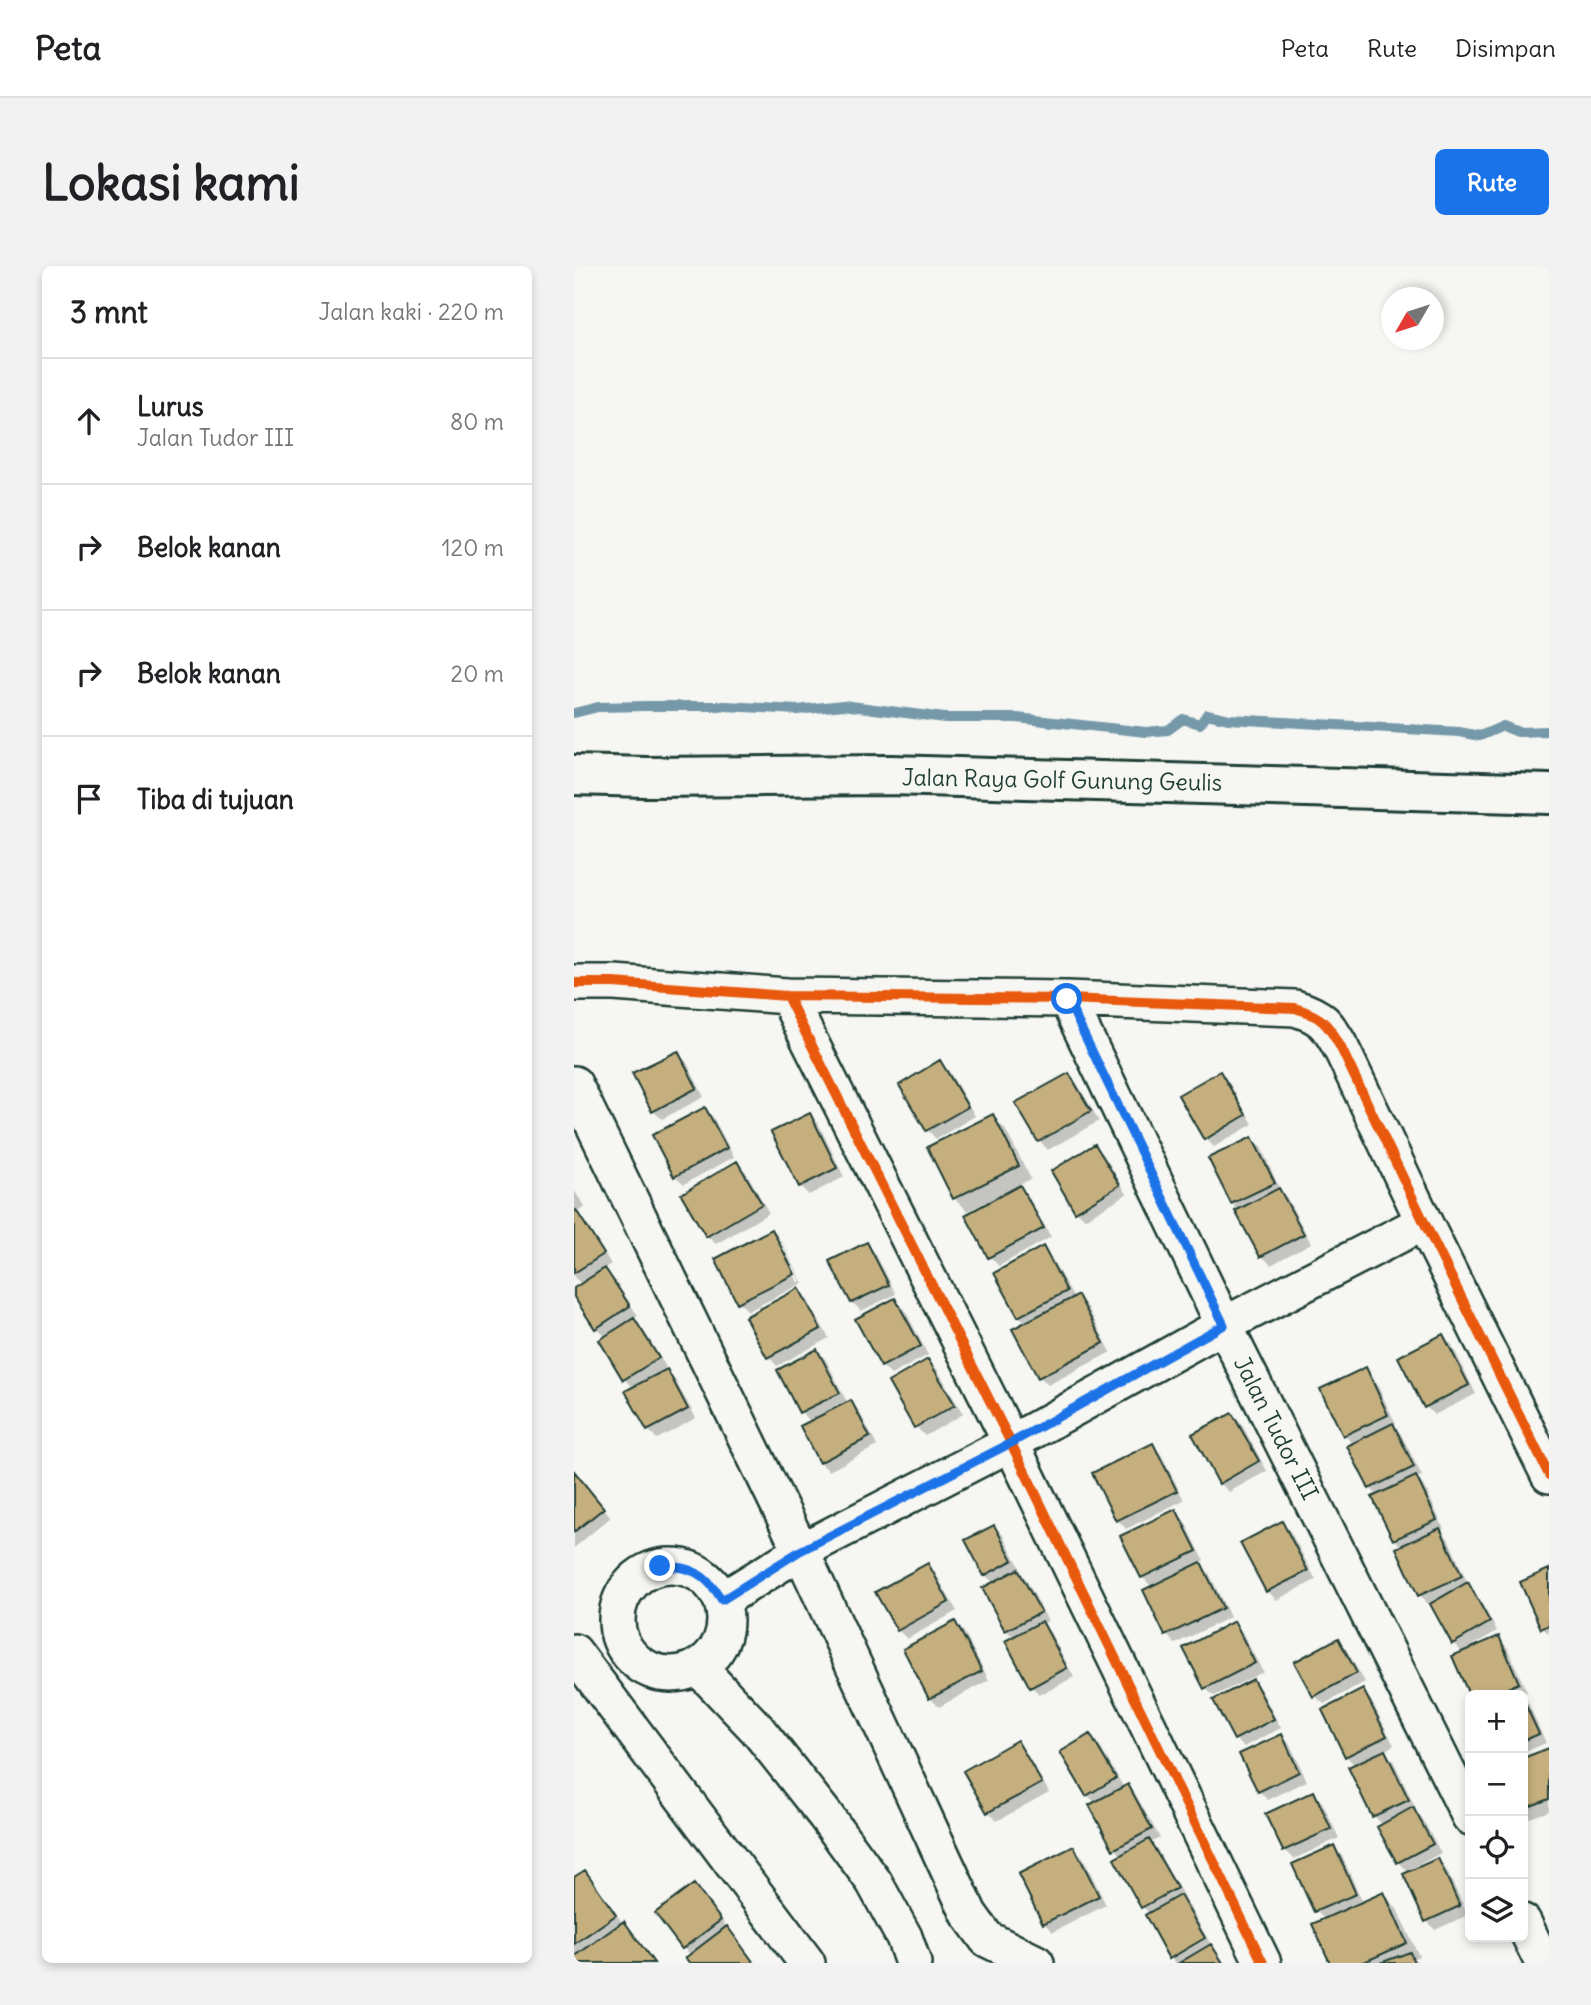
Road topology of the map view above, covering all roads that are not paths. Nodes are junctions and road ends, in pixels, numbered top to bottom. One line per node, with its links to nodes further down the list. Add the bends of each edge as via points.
1 (574, 775): 2 (main road, Jalan Raya Golf Gunung Geulis, via 891,775)
2 (1549, 794)
3 (574, 983): 4 (street)
4 (787, 996): 5 (street); 9 (street)
5 (1067, 999): 7 (street, via 1295,1008 1315,1014 1341,1048); 8 (street, Jalan Tudor III)
6 (574, 1084): 11 (street)
7 (1424, 1223): 8 (street); 10 (street)
8 (1224, 1325): 9 (street); 17 (street, Jalan Tudor III)
9 (1011, 1443): 11 (street); 22 (street)
10 (1549, 1475)
11 (800, 1551): 12 (street); 21 (street, via 970,1914 988,1939)
12 (722, 1600): 14 (street, via 697,1572 679,1566 660,1566 642,1574 628,1586 619,1603 621,1641); 15 (street, via 722,1638 713,1655)
13 (574, 1652): 16 (street)
14 (632, 1657): 15 (street, via 663,1674); 16 (street)
15 (698, 1667): 20 (street, via 757,1729 874,1882)
16 (585, 1690): 19 (street)
17 (1470, 1816)
18 (1528, 1932): 23 (street)
19 (807, 1963)
20 (913, 1963)
21 (1036, 1963)
22 (1263, 1963)
23 (1543, 1963)

